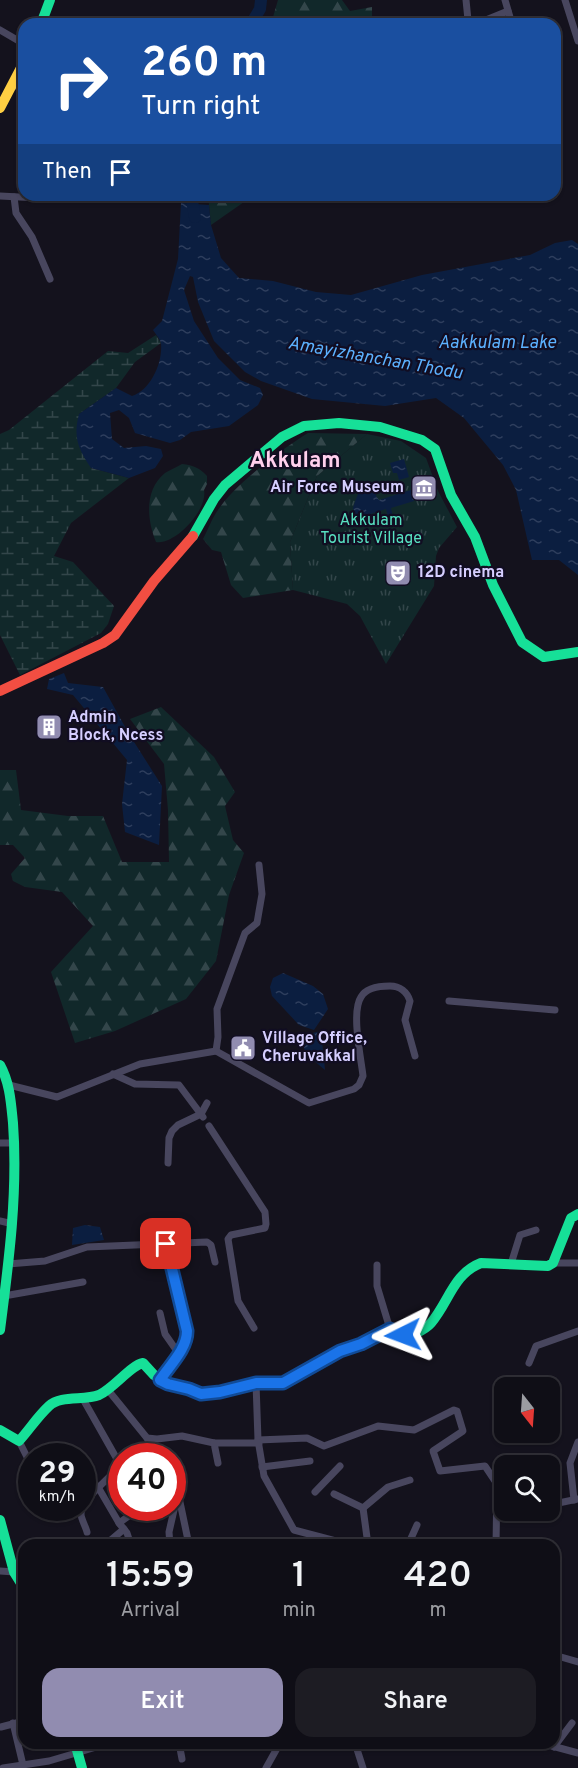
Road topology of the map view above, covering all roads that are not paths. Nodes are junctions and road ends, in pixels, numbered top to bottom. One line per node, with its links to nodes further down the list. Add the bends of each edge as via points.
1 (466, 0): 7 (street)
2 (505, 0): 5 (street)
3 (564, 0): 12 (street)
4 (48, 1): 6 (main road)
5 (507, 11): 8 (street); 9 (street)
6 (43, 18)
7 (468, 18)
8 (489, 18)
9 (510, 18)
10 (0, 30): 11 (street)
11 (18, 40)
12 (578, 41)
13 (18, 74): 14 (main road)
14 (12, 85): 15 (street); 16 (main road)
15 (18, 86)
16 (0, 108)
17 (0, 196): 18 (street)
18 (14, 197): 19 (street); 20 (street, via 16,213 32,237)
19 (18, 197)
20 (50, 279)
21 (578, 652): 22 (main road, via 544,657 522,642 493,585 475,537 451,495 435,449 423,440 389,429 339,423 304,426 282,437 225,485 195,534 115,634)
22 (0, 691)
23 (260, 865): 26 (street, via 262,894 257,923 245,933 218,1009)
24 (449, 1001): 25 (street)
25 (555, 1010)
26 (216, 1051): 27 (street, via 305,1102 354,1089 363,1076 359,999 378,986 392,986 405,992 411,1001 405,1020); 29 (street, via 140,1064)
27 (415, 1056)
28 (0, 1065): 30 (main road)
29 (113, 1074): 30 (street, via 57,1097); 32 (street, via 135,1084 179,1085)
30 (9, 1085): 35 (main road)
31 (207, 1102): 32 (street)
32 (202, 1116): 36 (street, via 172,1131)
33 (209, 1126): 51 (street, via 265,1212 265,1228 228,1239 238,1301)
34 (0, 1143): 35 (street)
35 (15, 1143): 39 (main road)
36 (168, 1163)
37 (578, 1214): 43 (main road, via 571,1218)
38 (0, 1221): 39 (street)
39 (13, 1224): 45 (main road)
40 (536, 1230): 46 (street, via 520,1235)
41 (166, 1244): 42 (street, via 209,1242); 45 (street, via 87,1247 45,1261); 55 (street, via 187,1331)
42 (215, 1262)
43 (553, 1263): 44 (street); 46 (main road)
44 (578, 1263)
45 (8, 1264): 49 (main road)
46 (511, 1264): 52 (main road, via 473,1264 426,1328 411,1336)
47 (377, 1265): 52 (street, via 377,1286)
48 (82, 1282): 49 (street)
49 (4, 1296): 53 (main road)
50 (160, 1313): 55 (street, via 165,1334)
51 (254, 1328)
52 (390, 1329): 58 (main road, via 283,1383)
53 (0, 1330)
54 (578, 1330): 56 (street, via 536,1346)
55 (179, 1354): 57 (street)
56 (529, 1363)
57 (160, 1380): 58 (main road, via 201,1394); 59 (main road, via 143,1363 137,1364)
58 (256, 1383): 64 (street)
59 (108, 1390): 60 (main road); 62 (street)
60 (83, 1399): 63 (main road, via 56,1401); 68 (street)
61 (0, 1430): 63 (main road)
62 (147, 1438): 66 (street); 67 (street, via 182,1436)
63 (19, 1441)
64 (259, 1441): 67 (street); 72 (street); 73 (street, via 308,1438 324,1446 378,1426 414,1430 454,1410 463,1431 433,1452 440,1471 485,1466)
65 (578, 1442): 79 (street, via 570,1463)
66 (150, 1443)
67 (214, 1443): 70 (street)
68 (108, 1444)
69 (310, 1461): 72 (street)
70 (218, 1463)
71 (340, 1466): 77 (street)
72 (262, 1467): 94 (street, via 294,1530)
73 (494, 1477)
74 (108, 1479): 76 (street)
75 (410, 1480): 81 (street, via 388,1487)
76 (98, 1487): 88 (street); 89 (street, via 81,1512)
77 (315, 1492)
78 (334, 1494): 81 (street)
79 (576, 1500): 80 (street)
80 (560, 1503)
81 (363, 1508): 95 (street)
82 (0, 1520): 99 (main road)
83 (127, 1521): 88 (street)
84 (172, 1521): 92 (street)
85 (184, 1521): 93 (street)
86 (495, 1521): 97 (street)
87 (417, 1525): 96 (street)
88 (122, 1526): 90 (street); 91 (street)
89 (87, 1532)
90 (110, 1539)
91 (128, 1539)
92 (170, 1539)
93 (188, 1539)
94 (320, 1539)
95 (367, 1539)
96 (411, 1539)
97 (496, 1539)
98 (0, 1571): 99 (street)
99 (14, 1572): 100 (main road)
100 (18, 1578)
101 (560, 1657): 102 (street)
102 (578, 1662)
103 (18, 1723): 105 (street)
104 (572, 1723): 107 (street)
105 (13, 1724): 106 (street); 108 (street)
106 (1, 1727)
107 (560, 1739)
108 (18, 1744)
109 (560, 1748): 116 (street)
110 (19, 1749): 118 (street)
111 (73, 1749): 118 (street)
112 (76, 1749): 120 (main road)
113 (180, 1749): 117 (street)
114 (277, 1749): 121 (street)
115 (357, 1749): 122 (street)
116 (578, 1753)
117 (182, 1760)
118 (23, 1765): 119 (street)
119 (3, 1768)
120 (82, 1768)
121 (266, 1768)
122 (363, 1768)

